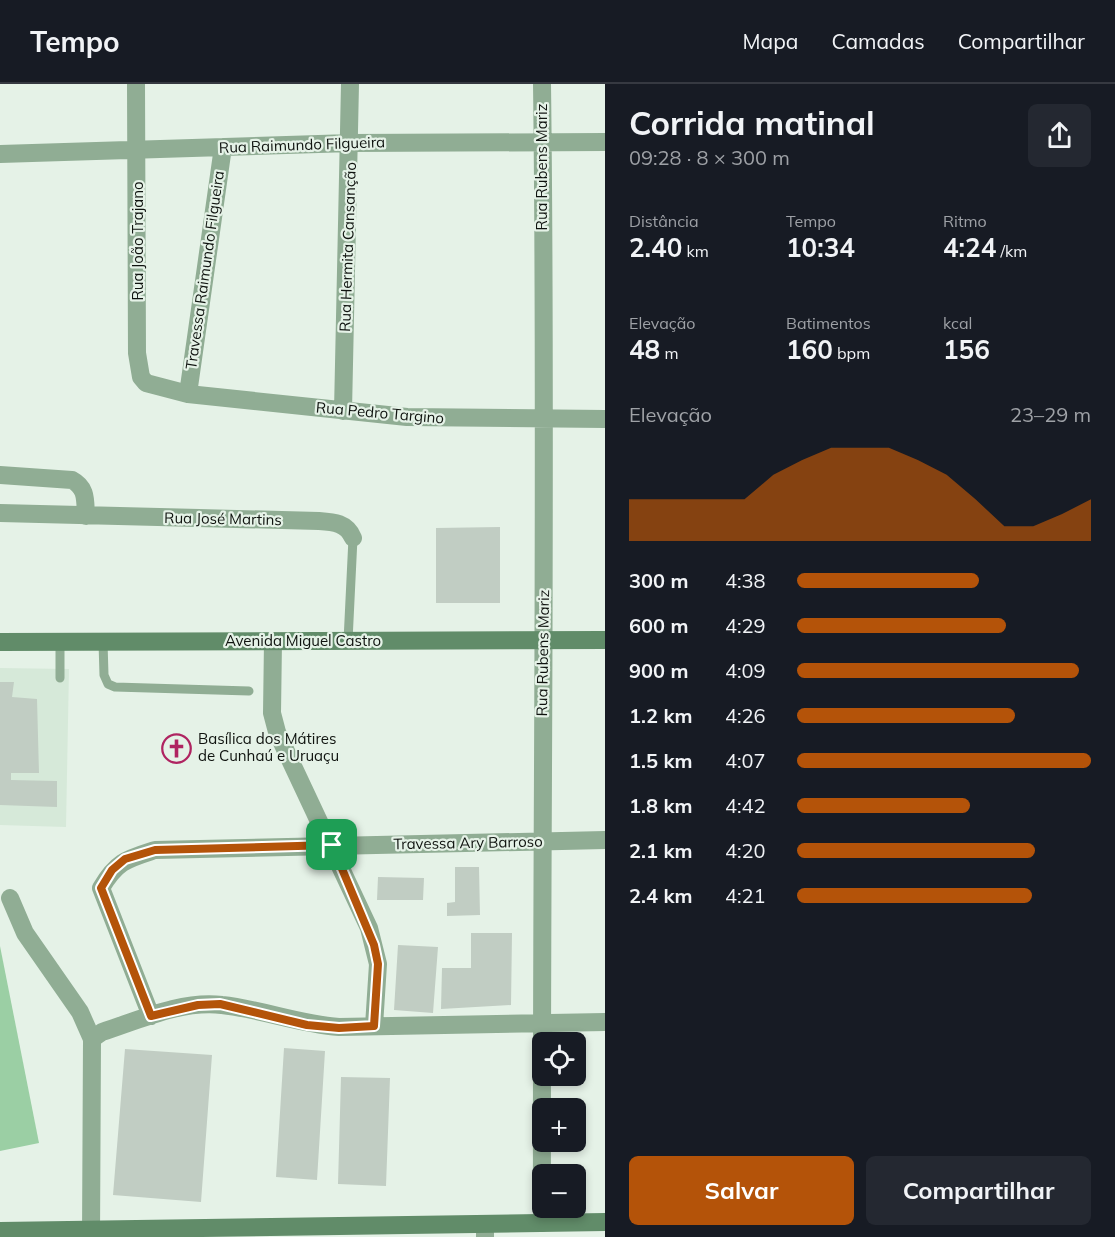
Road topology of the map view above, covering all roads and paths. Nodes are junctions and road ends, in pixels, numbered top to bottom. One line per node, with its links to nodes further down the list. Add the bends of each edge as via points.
1 (136, 84): 8 (street, Rua João Trajano)
2 (350, 84): 6 (street, Rua Hermita Cansanção)
3 (542, 84): 4 (street, Rua Rubens Mariz)
4 (543, 141): 5 (street, Rua Raimundo Filgueira); 6 (street, Rua Raimundo Filgueira); 14 (street, Rua Rubens Mariz)
5 (605, 142)
6 (351, 143): 7 (street, Rua Raimundo Filgueira); 12 (street, Rua Hermita Cansanção)
7 (223, 147): 8 (street, Rua Raimundo Filgueira); 11 (street, Travessa Raimundo Filgueira)
8 (137, 150): 9 (street, Rua Raimundo Filgueira); 10 (street, Rua João Trajano, via 138,353 141,377)
9 (0, 154)
10 (157, 388): 11 (street, Rua Pedro Targino)
11 (188, 394): 12 (street, Rua Pedro Targino)
12 (343, 411): 14 (street, Rua Pedro Targino, via 407,417)
13 (605, 419): 14 (street, Rua Pedro Targino)
14 (543, 420): 20 (street, Rua Rubens Mariz)
15 (0, 475): 17 (street, via 72,480 85,492)
16 (0, 513): 17 (street, Rua José Martins)
17 (86, 516): 18 (street, Rua José Martins, via 334,522 350,530)
18 (353, 538): 19 (lane)
19 (348, 640): 20 (main road, Avenida Miguel Castro); 22 (main road, Avenida Miguel Castro)
20 (544, 640): 21 (main road, Avenida Miguel Castro); 29 (street, Rua Rubens Mariz)
21 (605, 640)
22 (273, 641): 25 (main road, Avenida Miguel Castro); 30 (street, via 273,713 277,732)
23 (0, 642): 24 (main road, Avenida Miguel Castro)
24 (60, 642): 25 (main road, Avenida Miguel Castro); 26 (lane)
25 (104, 642): 27 (lane, via 104,675 108,684 115,687)
26 (60, 678)
27 (249, 691)
28 (605, 840): 29 (street, Travessa Ary Barroso)
29 (540, 841): 30 (street, Travessa Ary Barroso); 34 (street, Rua Rubens Mariz)
30 (332, 845): 32 (street, Travessa Ary Barroso, via 155,850 125,859 112,870 101,888); 35 (street, via 374,945 378,964)
31 (10, 898): 36 (street, via 25,933 80,1012)
32 (151, 1016): 35 (street, via 220,1004 307,1025); 36 (street)
33 (605, 1022): 34 (street)
34 (541, 1023): 35 (street); 38 (street, Rua Rubens Mariz)
35 (374, 1026)
36 (92, 1039): 42 (street)
37 (605, 1222): 38 (main road)
38 (542, 1223): 41 (main road)
39 (0, 1231): 42 (main road)
40 (484, 1231): 41 (main road); 42 (main road)
41 (504, 1231)
42 (91, 1233)

